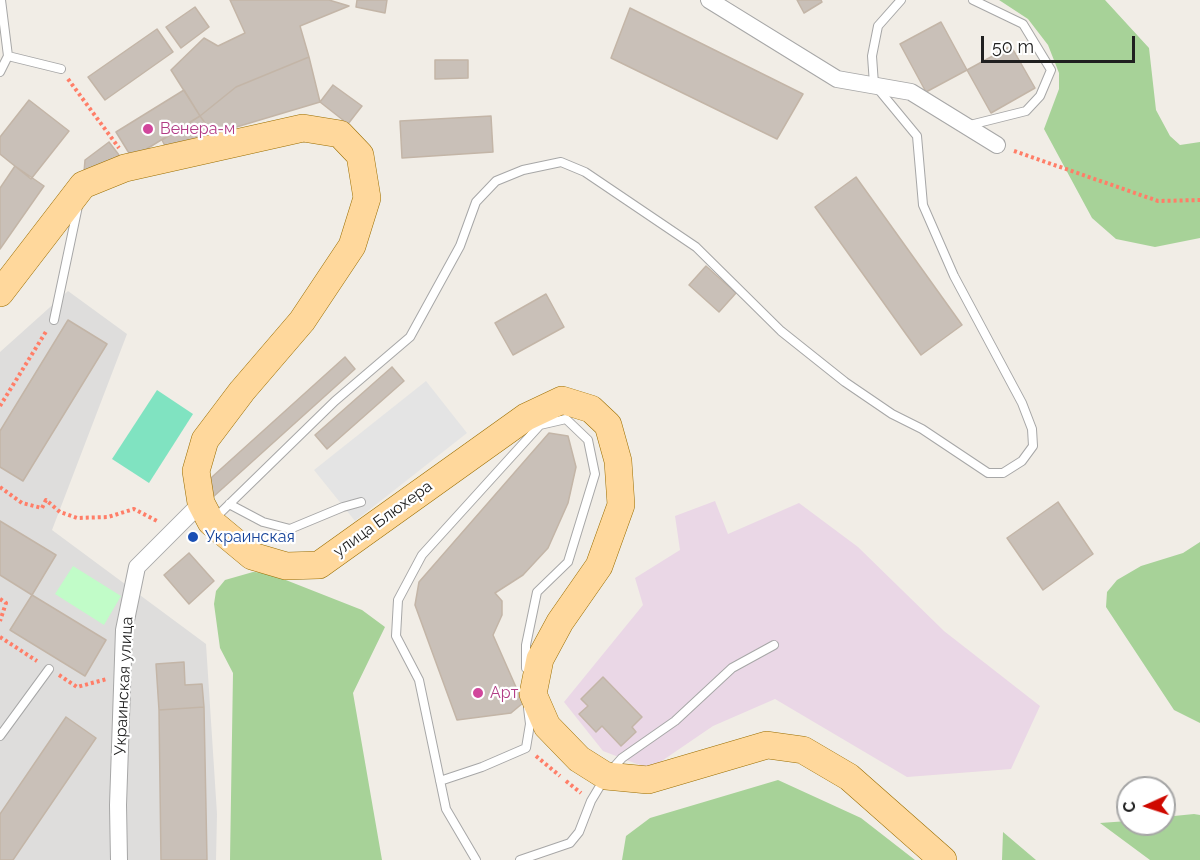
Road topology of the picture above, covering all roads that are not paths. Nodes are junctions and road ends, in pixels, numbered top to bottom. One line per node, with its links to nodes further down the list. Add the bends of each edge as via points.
1 (2, 0): 5 (lane)
2 (709, 0): 8 (street, via 837,79)
3 (901, 0): 8 (lane, via 878,26 872,56)
4 (973, 0): 9 (lane, via 1023,24 1050,70 1040,96 1026,111)
5 (8, 56): 6 (lane); 7 (lane)
6 (61, 69)
7 (0, 72)
8 (874, 84): 9 (street, via 911,92); 15 (lane, via 917,136 923,205 954,276 1022,403 1032,429 1033,446 1022,461 1003,473 988,473 892,414 781,331 696,247 585,172 561,162 496,181 476,202 460,246 410,337)
9 (966, 126): 10 (street)
10 (997, 145)
11 (83, 185): 12 (main road); 13 (lane); 15 (main road, via 133,166 303,128 340,134 360,155 367,198 352,246 302,321 205,440 196,471)
12 (0, 293)
13 (54, 320)
14 (361, 502): 15 (lane, via 290,530)
15 (214, 510): 19 (main road, улица Блюхера, via 252,556 286,567 319,565 526,417 562,400 591,409 608,425 618,461 621,505 599,566 540,659 534,694 547,726 579,759); 21 (street, Украинская улица, via 137,567 124,630)
16 (774, 645): 19 (lane, via 732,668 675,721 622,758)
17 (49, 669): 18 (lane)
18 (0, 736)
19 (606, 777): 23 (lane, via 570,843); 24 (main road, улица Блюхера, via 648,780 767,745 803,750 849,777)
20 (440, 781): 20 (lane, via 418,680 396,636 398,600 422,555 540,425 566,419 588,440 595,474 568,562 537,592 526,645 530,724 526,748); 22 (lane, via 446,809)
21 (119, 860)
22 (476, 860)
23 (520, 860)
24 (943, 860)

